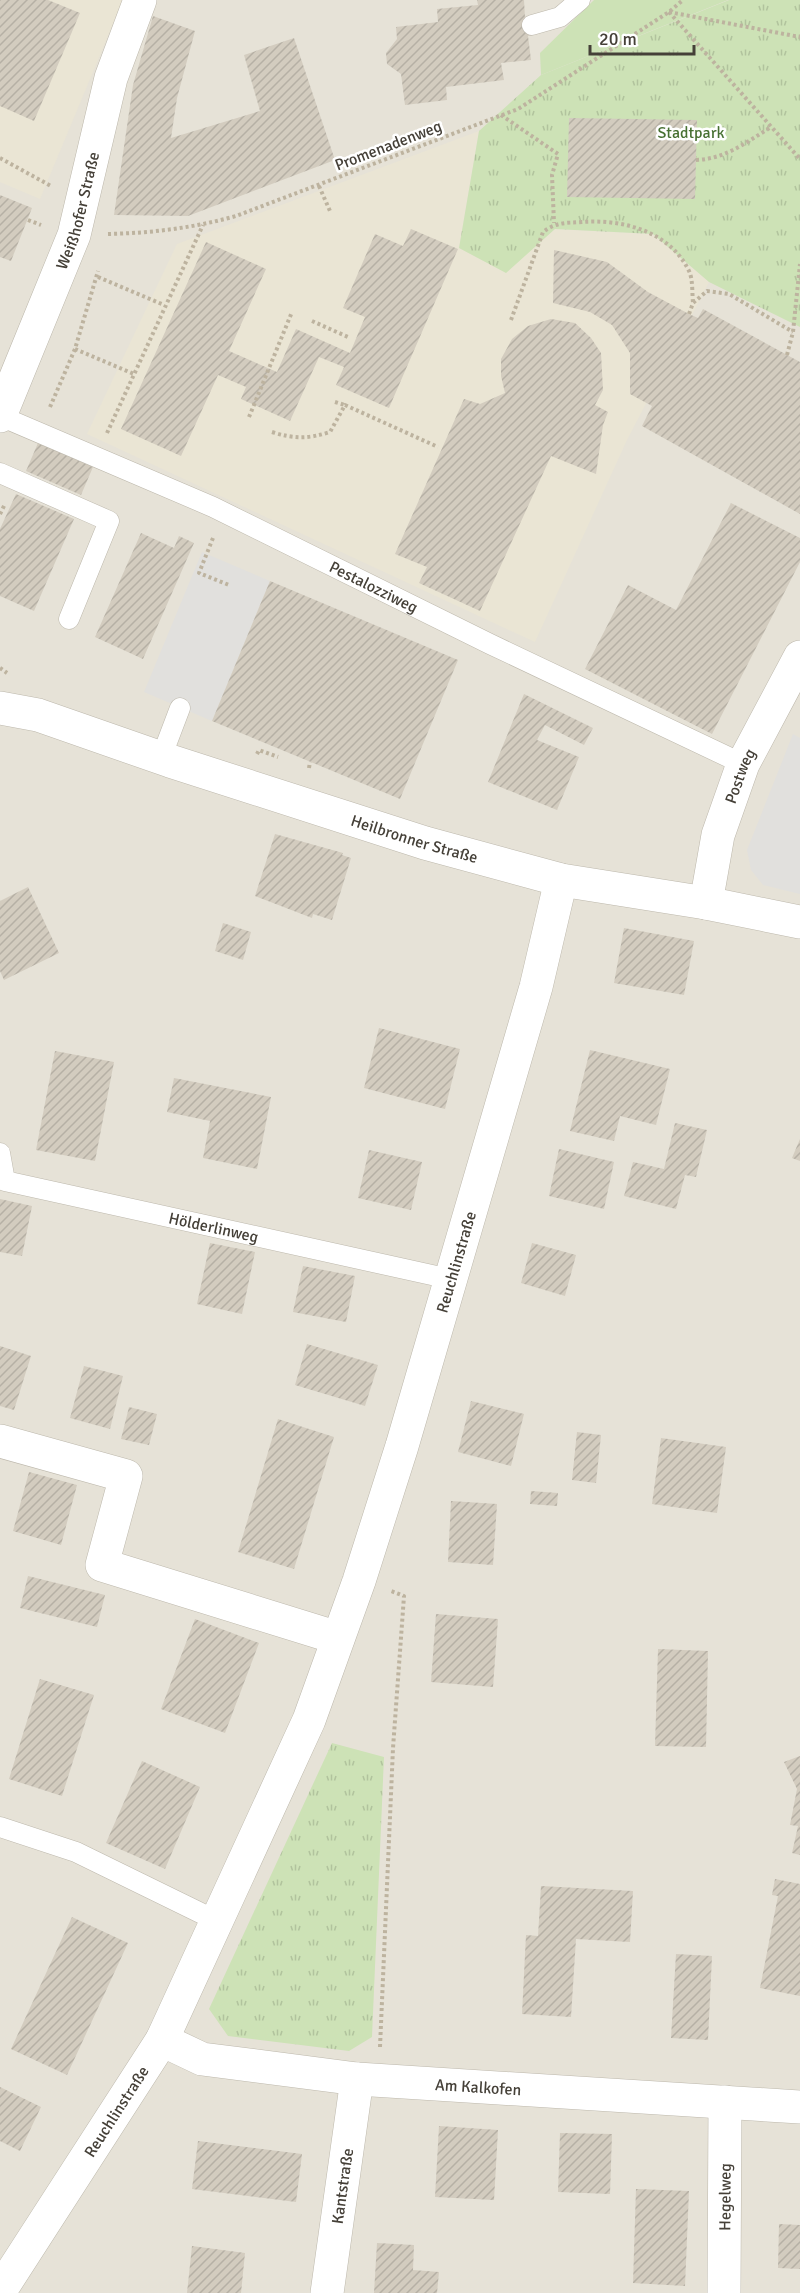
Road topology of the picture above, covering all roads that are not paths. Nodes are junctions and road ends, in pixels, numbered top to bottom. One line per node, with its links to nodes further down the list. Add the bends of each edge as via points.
1 (140, 0): 4 (street, Weißhofer Straße, via 111,78 74,235)
2 (580, 0): 3 (lane, via 560,17)
3 (532, 25)
4 (0, 416): 13 (lane, Pestalozziweg, via 223,512)
5 (0, 473): 6 (lane, via 109,521)
6 (69, 619)
7 (800, 657): 13 (street, Postweg)
8 (0, 686): 11 (street, Heilbronner Straße)
9 (0, 708): 11 (street, Heilbronner Straße)
10 (180, 708): 12 (lane)
11 (38, 715): 12 (street, Heilbronner Straße)
12 (160, 758): 14 (street, Heilbronner Straße, via 425,843)
13 (743, 764): 15 (street, Postweg, via 718,835)
14 (561, 880): 15 (street, Heilbronner Straße); 18 (street, Reuchlinstraße, via 536,987)
15 (706, 903): 16 (street, Heilbronner Straße)
16 (800, 922)
17 (0, 1153): 18 (lane, Hölderlinweg, via 5,1181)
18 (450, 1279): 20 (street, Reuchlinstraße, via 402,1446)
19 (0, 1441): 20 (street, via 126,1476 102,1565)
20 (338, 1638): 22 (street, Reuchlinstraße, via 309,1720)
21 (0, 1827): 22 (lane, via 76,1852)
22 (217, 1921): 23 (street, Reuchlinstraße)
23 (162, 2040): 24 (street, Am Kalkofen, via 202,2059); 27 (street, Reuchlinstraße)
24 (368, 2080): 25 (street, Am Kalkofen); 28 (street, Kantstraße)
25 (725, 2102): 26 (street, Am Kalkofen); 29 (street, Hegelweg)
26 (800, 2108)
27 (0, 2291)
28 (327, 2293)
29 (724, 2293)

